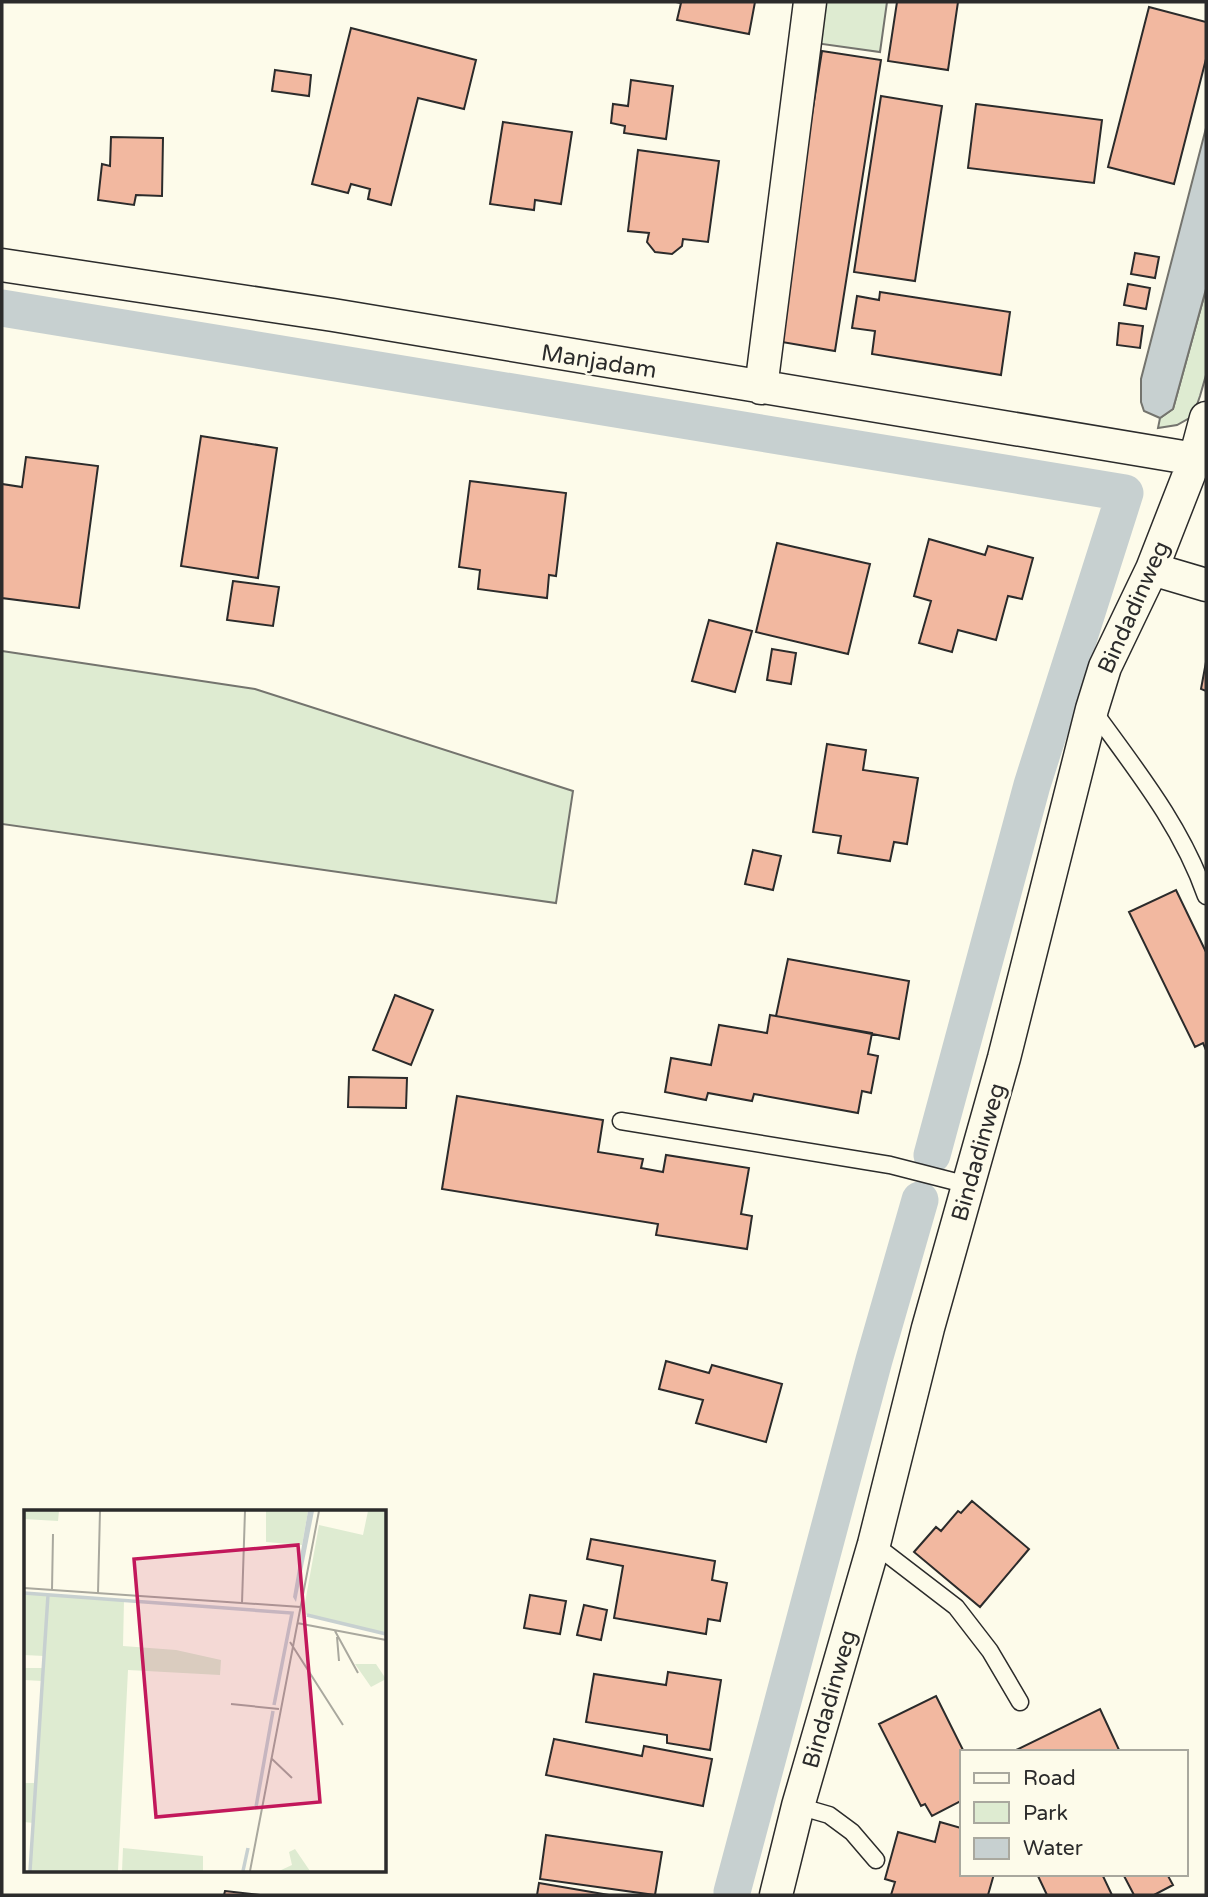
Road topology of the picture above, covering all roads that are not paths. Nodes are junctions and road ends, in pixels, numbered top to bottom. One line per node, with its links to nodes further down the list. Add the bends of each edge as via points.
1 (810, 2): 3 (street)
2 (2, 265): 3 (street, Manjadam)
3 (761, 388): 5 (street, Manjadam)
4 (1206, 418): 5 (street, Bindadinweg)
5 (1195, 459): 6 (street, Bindadinweg)
6 (1152, 569): 7 (street); 8 (street, Bindadinweg, via 1105,667)
7 (1206, 585)
8 (1091, 709): 9 (lane, via 1165,811 1196,867); 11 (street, Bindadinweg)
9 (1206, 896)
10 (621, 1121): 11 (lane, via 890,1165)
11 (968, 1185): 12 (street, Bindadinweg)
12 (874, 1544): 13 (lane, via 956,1606); 14 (street, Bindadinweg)
13 (1020, 1702)
14 (798, 1806): 15 (lane, via 829,1815 852,1832); 16 (street, Bindadinweg)
15 (876, 1860)
16 (776, 1895)

